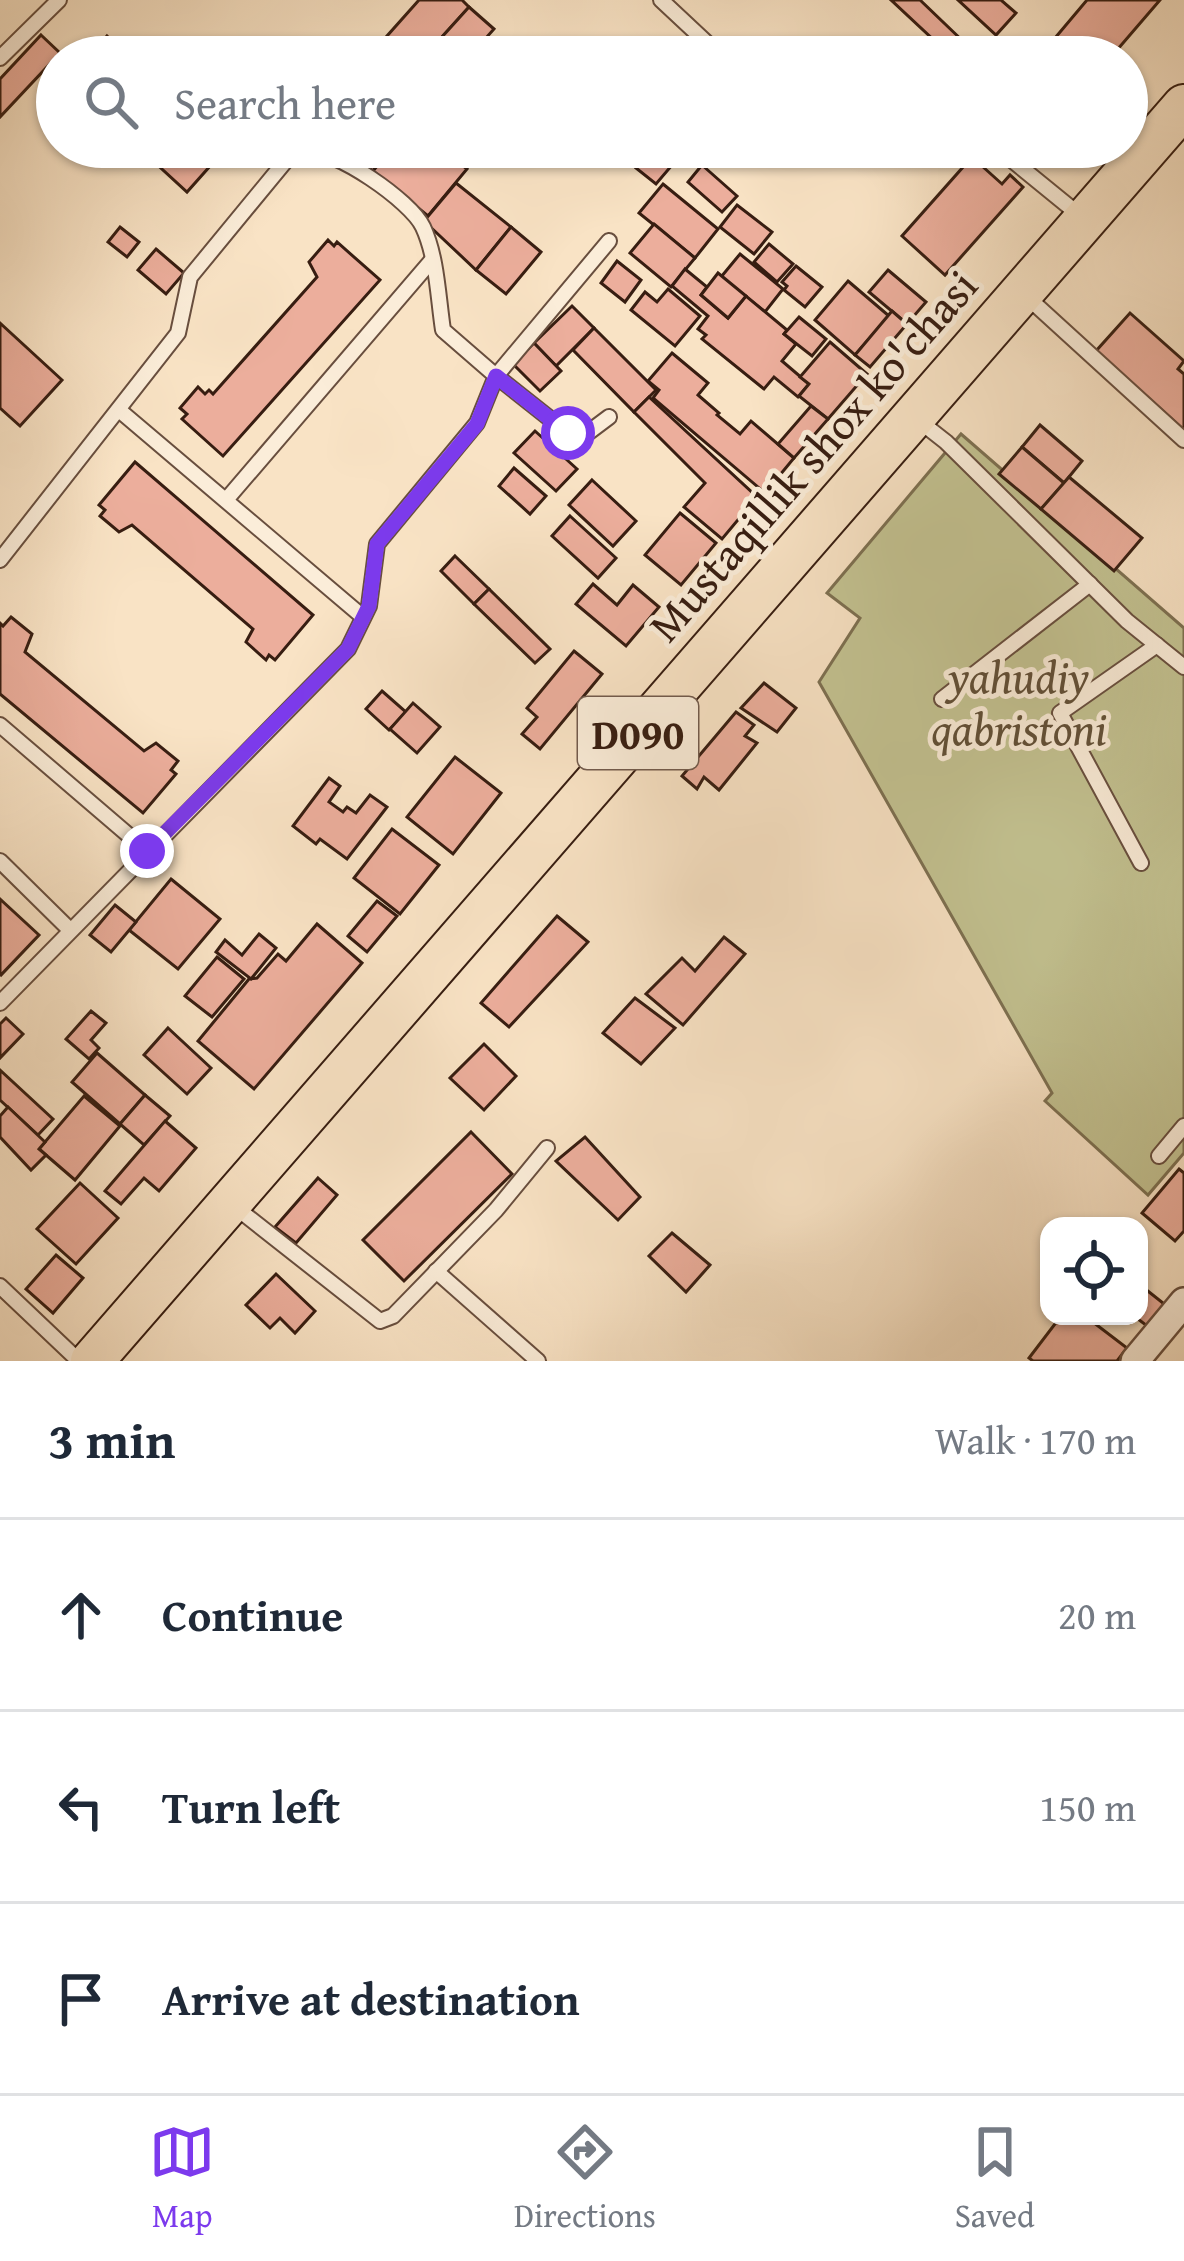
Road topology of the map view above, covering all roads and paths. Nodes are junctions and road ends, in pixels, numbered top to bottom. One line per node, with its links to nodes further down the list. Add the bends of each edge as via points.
1 (59, 0): 4 (lane)
2 (661, 0): 3 (lane)
3 (700, 36)
4 (0, 58)
5 (1184, 106): 6 (main road, Mustaqillik shox ko'chasi / D090)
6 (1148, 147)
7 (280, 168): 16 (lane, via 190,277 178,333)
8 (350, 168): 13 (lane, via 423,226)
9 (1022, 168): 11 (lane)
10 (1130, 168): 11 (main road, Mustaqillik shox ko'chasi / D090)
11 (1085, 220): 14 (main road, Mustaqillik shox ko'chasi / D090)
12 (608, 241): 15 (lane)
13 (432, 260): 15 (lane, via 443,330); 20 (lane)
14 (1021, 292): 18 (main road, Mustaqillik shox ko'chasi / D090); 19 (lane)
15 (496, 376): 17 (lane, via 568,433 589,432); 23 (lane, via 477,424 377,544)
16 (118, 410): 20 (lane); 21 (lane)
17 (609, 417)
18 (914, 417): 22 (lane); 36 (main road, Mustaqillik shox ko'chasi / D090)
19 (1184, 440)
20 (226, 500): 23 (lane)
21 (0, 560)
22 (1090, 584): 24 (lane); 26 (lane)
23 (363, 617): 28 (lane, via 348,649)
24 (1156, 645): 25 (lane); 30 (lane, via 1060,713)
25 (1184, 667)
26 (942, 699)
27 (0, 725): 28 (lane)
28 (147, 851): 31 (lane)
29 (0, 861): 31 (lane)
30 (1141, 863)
31 (69, 929): 32 (lane)
32 (0, 1003)
33 (1184, 1126): 35 (lane)
34 (547, 1148): 37 (lane)
35 (1160, 1156)
36 (230, 1203): 37 (lane, via 380,1321); 41 (main road, Mustaqillik shox ko'chasi / D090)
37 (436, 1271): 42 (lane)
38 (0, 1286): 40 (lane)
39 (1184, 1302): 43 (street)
40 (79, 1361)
41 (92, 1361)
42 (538, 1361)
43 (1136, 1361)

